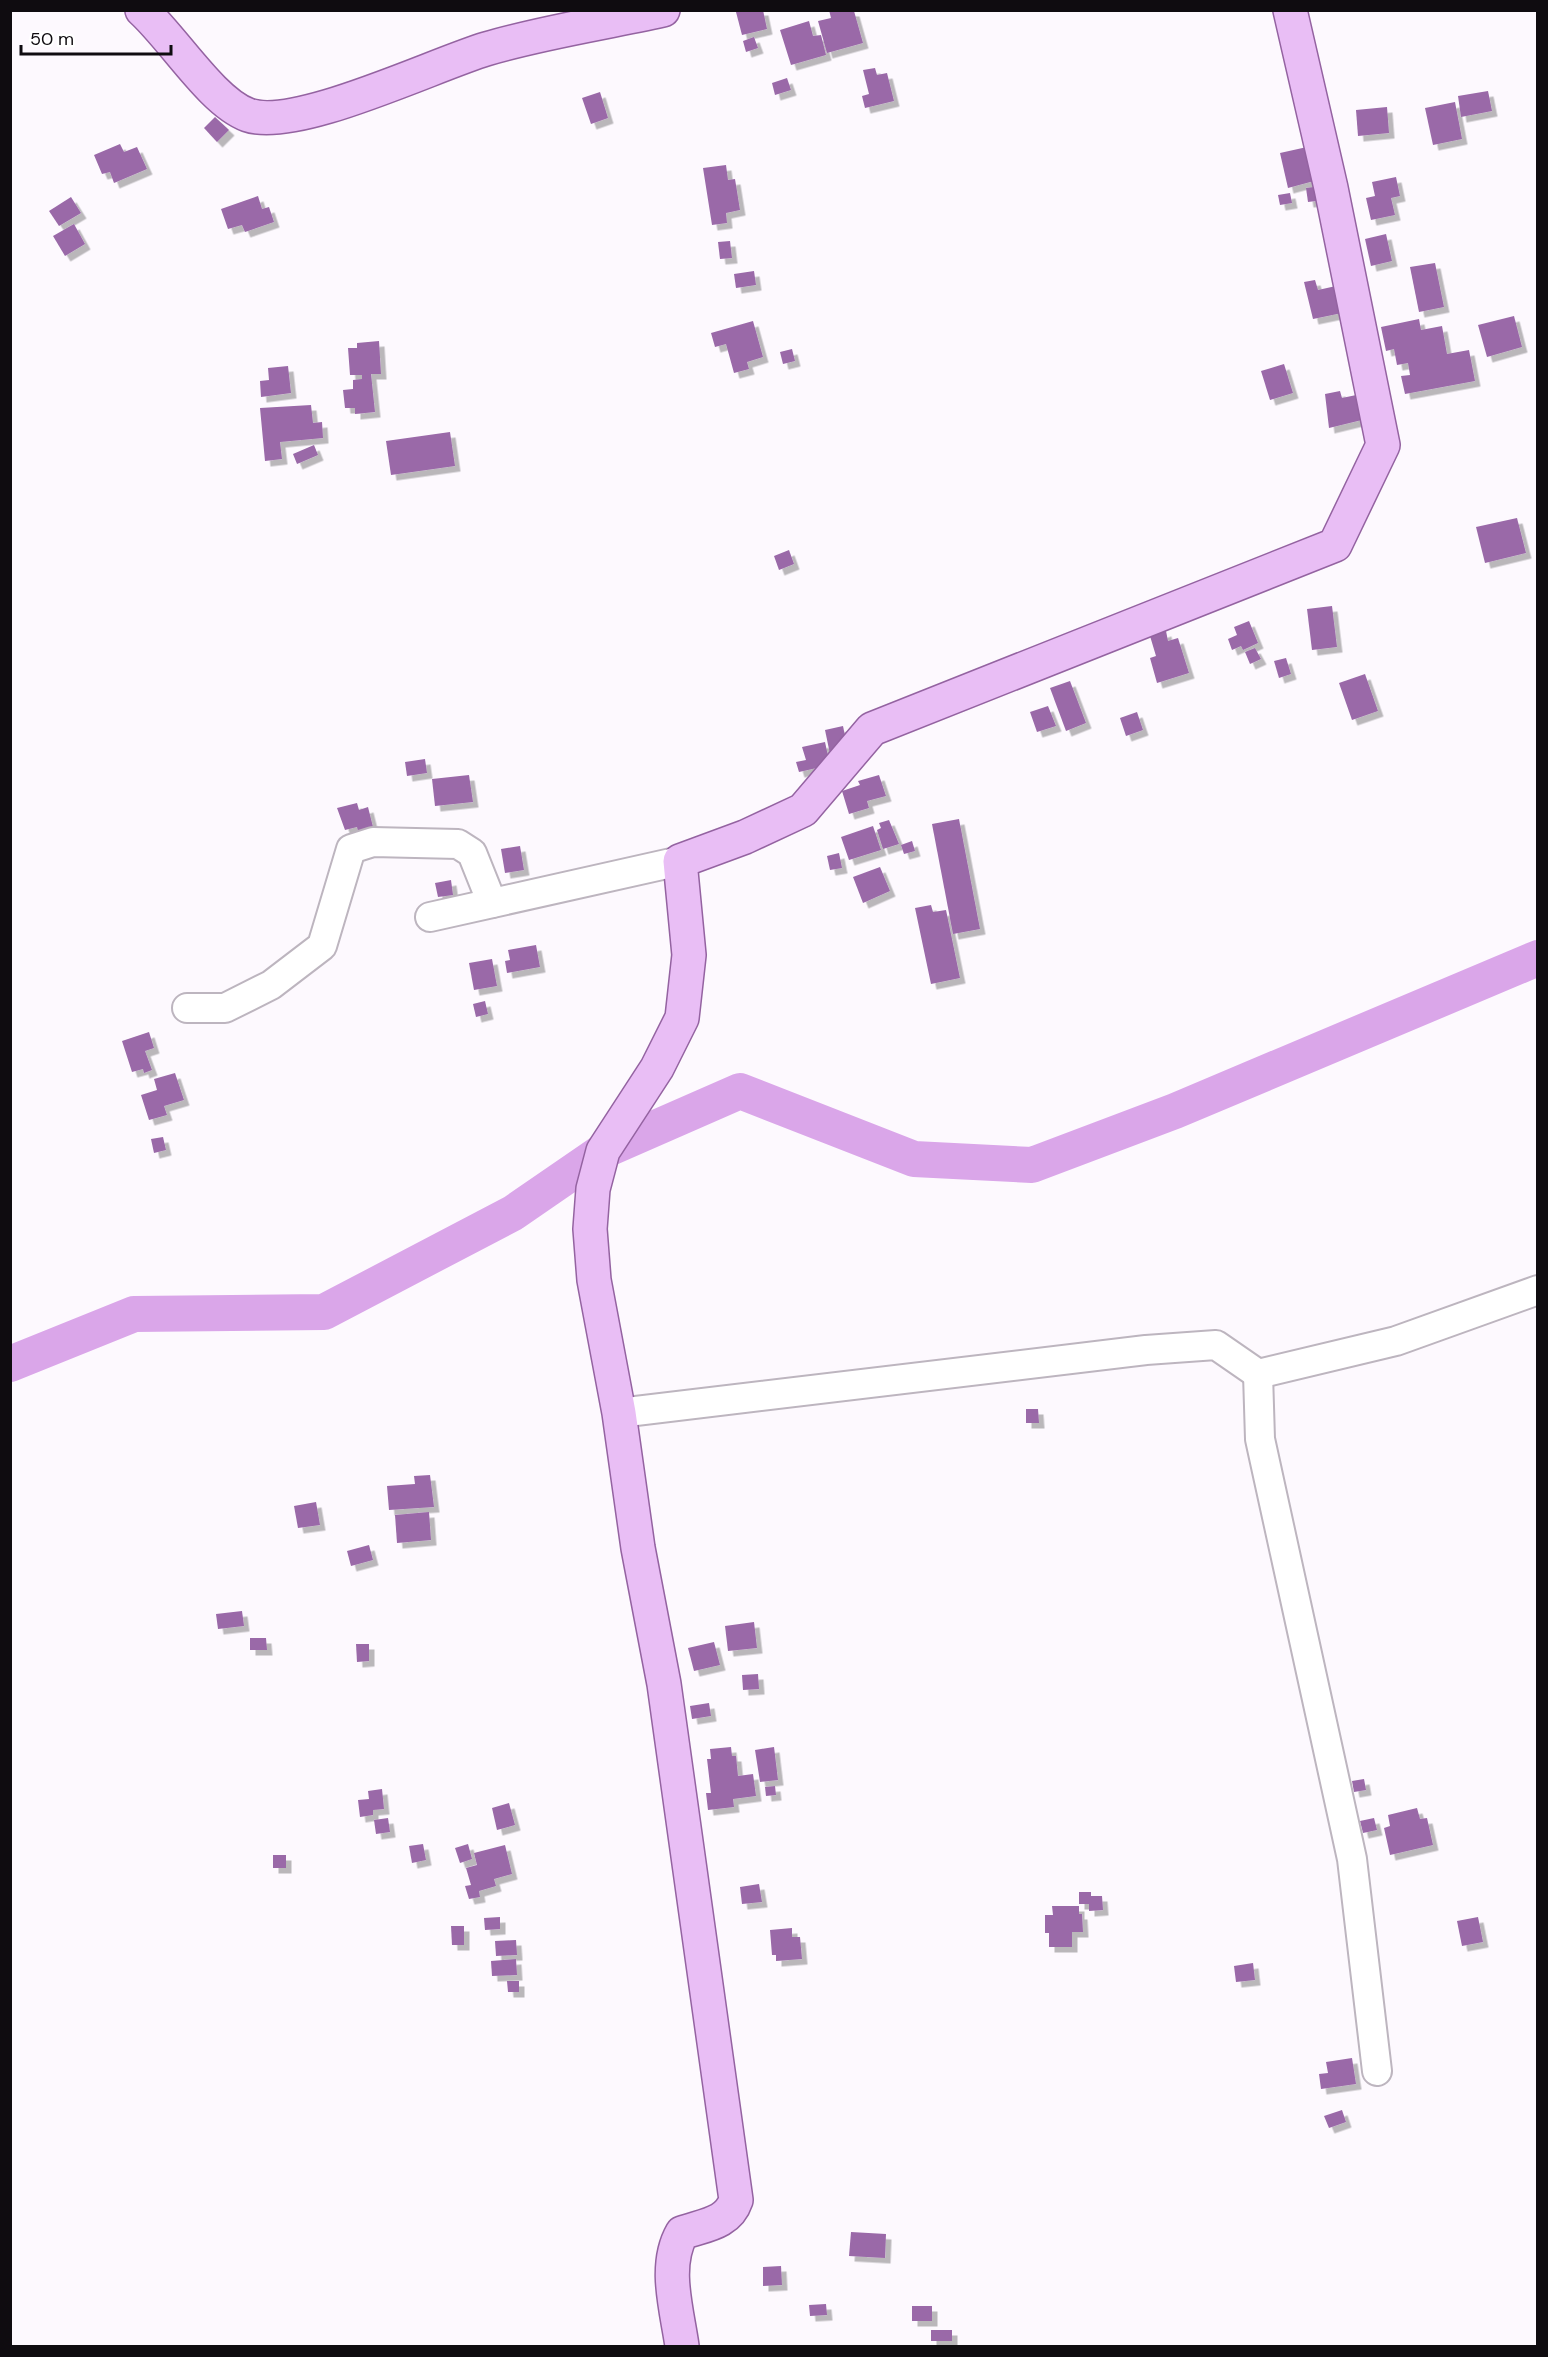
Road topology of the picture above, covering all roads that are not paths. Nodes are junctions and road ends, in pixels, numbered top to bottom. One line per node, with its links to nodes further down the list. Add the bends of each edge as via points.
1 (142, 10): 2 (main road, via 231,106 266,119 305,114 486,49)
2 (663, 10)
3 (1290, 10): 4 (main road, via 1383,445 1335,545 872,729 803,810)
4 (680, 861): 5 (street); 10 (main road, via 688,955 682,1018 657,1068 603,1151 593,1189 590,1229 594,1280)
5 (492, 903): 6 (street); 7 (street, via 472,853 458,844 373,842 351,849 322,946 271,986 225,1008)
6 (430, 917)
7 (188, 1008)
8 (1538, 1290): 9 (street, via 1396,1341)
9 (1258, 1374): 10 (street, via 1215,1345); 11 (street, via 1260,1439 1352,1859)
10 (619, 1413): 12 (main road, via 638,1548 664,1684 736,2200 726,2217 682,2233 675,2246 672,2275)
11 (1377, 2071)
12 (682, 2346)

